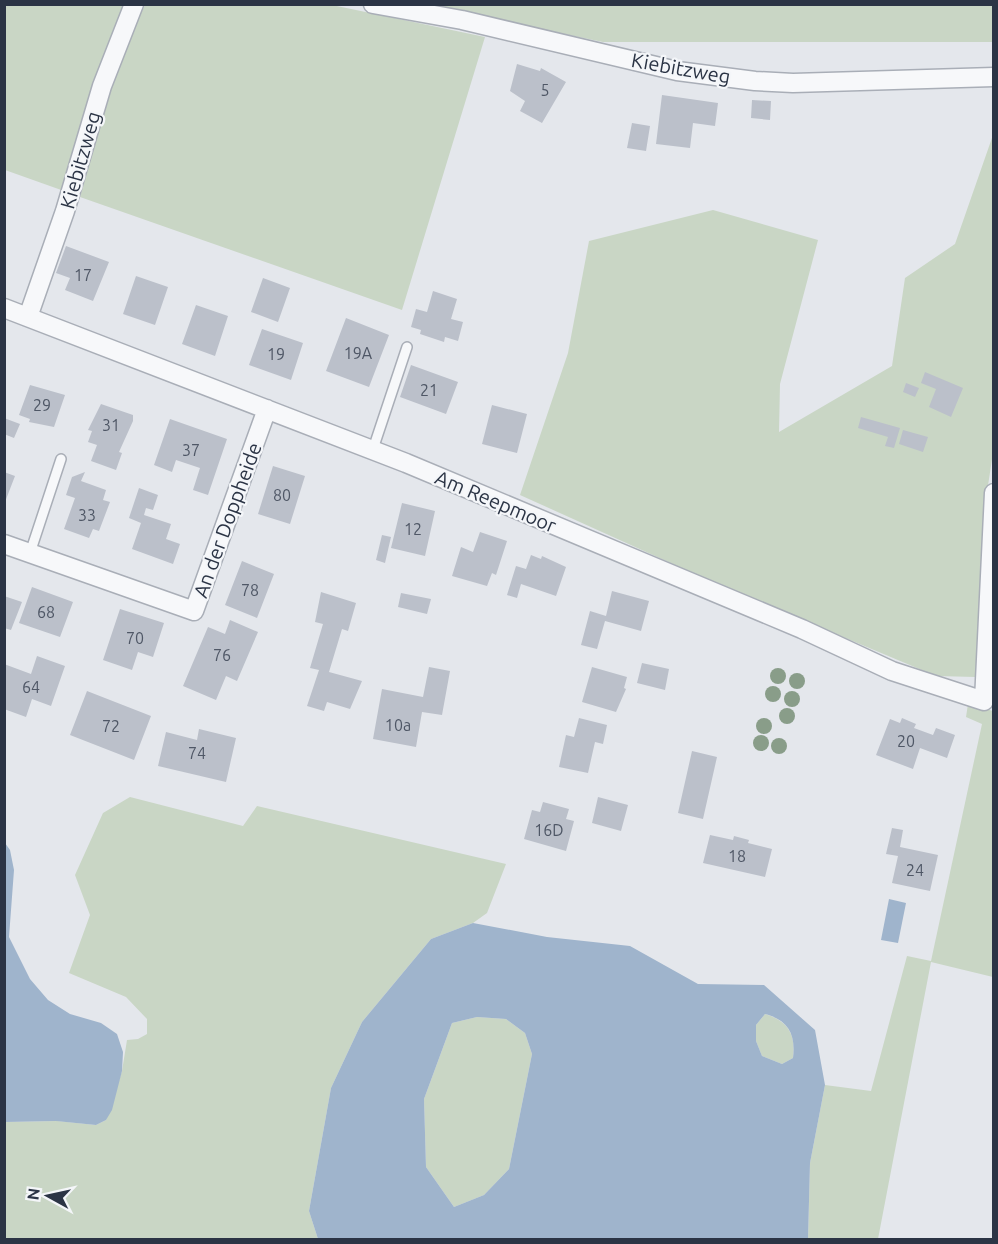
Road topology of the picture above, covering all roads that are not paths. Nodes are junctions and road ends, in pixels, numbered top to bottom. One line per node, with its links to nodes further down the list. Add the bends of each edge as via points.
1 (134, 4): 5 (street, Kiebitzweg, via 102,87)
2 (373, 4): 3 (street, Kiebitzweg, via 462,20 677,71 755,81)
3 (993, 77)
4 (4, 308): 5 (street, Am Reepmoor)
5 (28, 317): 7 (street, Am Reepmoor)
6 (407, 347): 8 (lane)
7 (267, 409): 8 (street, Am Reepmoor); 12 (street, An der Doppheide, via 194,611)
8 (372, 452): 10 (street, Am Reepmoor, via 791,624 892,671 984,701)
9 (61, 459): 12 (lane)
10 (993, 493)
11 (4, 544): 12 (street, An der Doppheide)
12 (30, 553)

